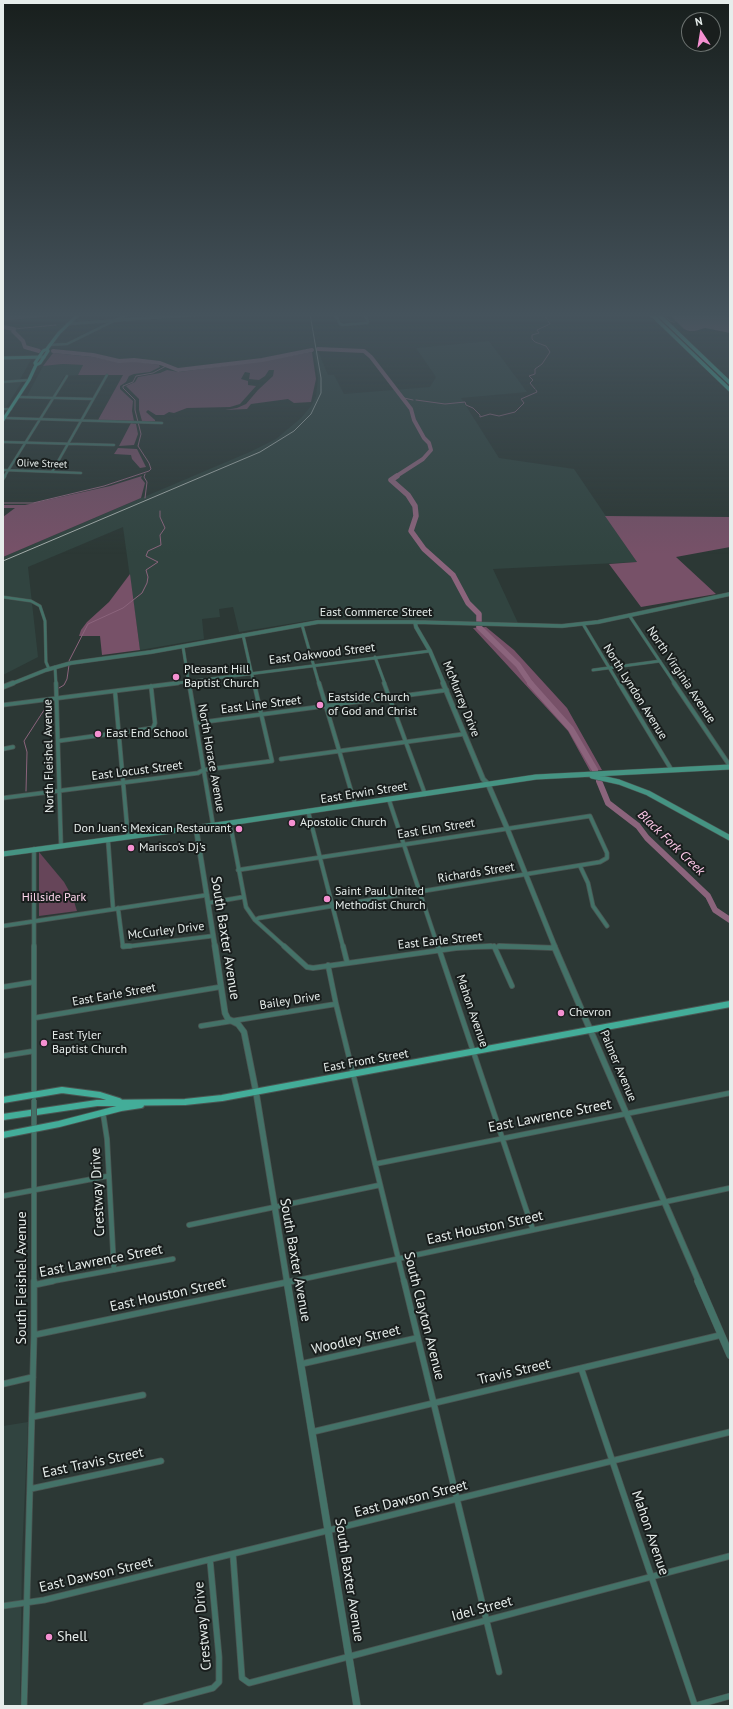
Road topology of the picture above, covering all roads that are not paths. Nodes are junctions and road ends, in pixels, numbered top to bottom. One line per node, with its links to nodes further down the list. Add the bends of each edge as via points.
1 (21, 394): 4 (main road)
2 (57, 394): 5 (street)
3 (96, 394): 6 (street)
4 (19, 397): 5 (street); 8 (main road)
5 (54, 398): 6 (street); 10 (street)
6 (93, 399): 11 (street)
7 (3, 409): 8 (street)
8 (11, 409): 9 (main road)
9 (4, 419): 10 (street)
10 (40, 420): 11 (street); 14 (street)
11 (81, 421): 12 (street); 15 (street)
12 (162, 423)
13 (3, 442): 14 (street)
14 (26, 443): 15 (street); 18 (street)
15 (67, 444): 16 (street); 19 (street)
16 (114, 445)
17 (3, 470): 18 (street, Olive Street)
18 (9, 470): 19 (street, Olive Street); 21 (street)
19 (52, 472): 20 (street, Olive Street)
20 (81, 473)
21 (3, 479)
22 (730, 594): 24 (street, East Commerce Street)
23 (3, 597): 36 (street, via 28,600 40,606 45,621 46,662)
24 (629, 615): 26 (street, East Commerce Street); 32 (street, North Virginia Avenue)
25 (415, 622): 26 (street, East Commerce Street, via 544,627); 27 (street, East Commerce Street, via 331,621); 30 (street, McMurrey Drive)
26 (583, 624): 35 (street, North Lyndon Avenue)
27 (302, 625): 28 (street, East Commerce Street); 33 (street)
28 (243, 635): 29 (street, East Commerce Street); 38 (street)
29 (183, 647): 34 (street, East Commerce Street); 39 (street, North Horace Avenue)
30 (430, 650): 31 (street, East Oakwood Street); 42 (street, McMurrey Drive)
31 (375, 657): 33 (street, East Oakwood Street); 44 (street)
32 (660, 661): 35 (street); 58 (street, North Virginia Avenue)
33 (313, 664): 38 (street, East Oakwood Street); 47 (street)
34 (55, 667): 36 (street, East Commerce Street); 45 (street, North Fleishel Avenue)
35 (610, 668): 37 (street); 59 (street, North Lyndon Avenue)
36 (49, 669): 41 (street, East Commerce Street)
37 (593, 670)
38 (252, 672): 39 (street, East Oakwood Street); 48 (street)
39 (189, 681): 40 (street, East Oakwood Street); 49 (street, North Horace Avenue)
40 (151, 686): 43 (street, East Oakwood Street); 50 (street, via 155,723 153,728)
41 (3, 687)
42 (447, 690): 44 (street, East Line Street); 51 (street, McMurrey Drive)
43 (115, 691): 45 (street, East Oakwood Street); 50 (street)
44 (390, 697): 47 (street, East Line Street); 53 (street)
45 (57, 698): 46 (street, East Oakwood Street); 52 (street, North Fleishel Avenue)
46 (3, 704)
47 (326, 706): 48 (street, East Line Street); 56 (street)
48 (262, 714): 49 (street, East Line Street); 60 (street, East Locust Street, via 272,761)
49 (196, 723): 60 (street, North Horace Avenue)
50 (120, 733): 52 (street); 63 (street)
51 (464, 734): 53 (street); 65 (street, McMurrey Drive, via 483,779)
52 (58, 741): 66 (street, North Fleishel Avenue)
53 (406, 742): 56 (street); 67 (street)
54 (13, 747): 55 (street)
55 (3, 749)
56 (339, 752): 57 (street); 70 (street)
57 (281, 759)
58 (730, 766): 59 (main road, East Erwin Street)
59 (671, 769): 61 (main road, East Erwin Street)
60 (203, 770): 63 (street, East Locust Street, via 198,773); 73 (street, North Horace Avenue)
61 (617, 773): 62 (main road, East Erwin Street); 64 (main road, via 615,778)
62 (577, 775): 64 (main road); 65 (main road, East Erwin Street, via 536,777)
63 (123, 782): 66 (street, East Locust Street); 76 (street)
64 (619, 782): 77 (main road, via 657,798)
65 (488, 784): 67 (main road, East Erwin Street); 75 (street, Palmer Avenue)
66 (59, 790): 68 (street, East Locust Street); 80 (street, North Fleishel Avenue)
67 (425, 794): 69 (main road, East Erwin Street)
68 (3, 798)
69 (389, 800): 70 (main road, East Erwin Street); 79 (street, Mahon Avenue)
70 (355, 804): 71 (main road, East Erwin Street)
71 (308, 812): 72 (main road, East Erwin Street); 83 (street)
72 (230, 823): 73 (main road, East Erwin Street); 86 (street, East Earle Street)
73 (213, 825): 74 (main road, East Erwin Street)
74 (196, 828): 76 (main road, East Erwin Street); 89 (street, South Baxter Avenue)
75 (507, 828): 79 (street, East Elm Street); 84 (street, East Elm Street, via 590,816 606,848); 87 (street, Palmer Avenue)
76 (128, 837): 78 (main road, East Erwin Street)
77 (730, 838)
78 (108, 840): 80 (main road, East Erwin Street); 93 (street)
79 (404, 844): 83 (street, East Elm Street); 88 (street, Mahon Avenue)
80 (61, 846): 81 (main road, East Erwin Street)
81 (34, 849): 82 (main road, East Erwin Street); 96 (street, South Fleishel Avenue)
82 (3, 854)
83 (320, 857): 86 (street, East Elm Street); 92 (street)
84 (605, 860): 85 (street, Richards Street)
85 (580, 866): 87 (street, Richards Street); 98 (street, via 594,906)
86 (238, 870): 90 (street, East Earle Street)
87 (527, 875): 88 (street, Richards Street); 101 (street, Palmer Avenue)
88 (420, 891): 92 (street, Richards Street); 102 (street, Mahon Avenue)
89 (207, 895): 91 (street, South Baxter Avenue); 94 (street)
90 (243, 897): 91 (street); 95 (street, East Earle Street)
91 (208, 903): 99 (street, South Baxter Avenue)
92 (332, 906): 95 (street, Richards Street); 103 (street)
93 (113, 908): 94 (street); 96 (street)
94 (118, 908): 99 (street, McCurley Drive, via 123,947)
95 (255, 920): 104 (street, East Earle Street, via 307,967)
96 (34, 921): 97 (street); 105 (street, South Fleishel Avenue)
97 (3, 926)
98 (607, 926)
99 (212, 936): 108 (street, South Baxter Avenue)
100 (494, 946): 101 (street, East Earle Street); 102 (street, East Earle Street); 106 (street)
101 (555, 948): 114 (street, Palmer Avenue)
102 (440, 950): 103 (street, East Earle Street); 116 (street, Mahon Avenue)
103 (347, 962): 104 (street, East Earle Street)
104 (328, 966): 109 (street, South Clayton Avenue)
105 (34, 982): 107 (street); 111 (street, South Fleishel Avenue)
106 (512, 986)
107 (3, 987)
108 (220, 987): 111 (street, East Earle Street); 112 (street, South Baxter Avenue, via 225,1015)
109 (336, 1004): 112 (street, Bailey Drive); 118 (street, South Clayton Avenue)
110 (730, 1004): 114 (main road, East Front Street)
111 (34, 1018): 115 (street, South Fleishel Avenue)
112 (230, 1020): 113 (street, Bailey Drive); 119 (street, South Baxter Avenue, via 238,1024 244,1032)
113 (201, 1026)
114 (591, 1030): 116 (main road, East Front Street); 125 (street, Palmer Avenue)
115 (34, 1051): 117 (street); 121 (street, South Fleishel Avenue)
116 (474, 1052): 118 (main road, East Front Street); 130 (street, Mahon Avenue)
117 (3, 1056)
118 (353, 1074): 119 (main road, East Front Street); 131 (street, South Clayton Avenue)
119 (256, 1092): 124 (main road, East Front Street, via 202,1100); 138 (street, South Baxter Avenue)
120 (730, 1093): 125 (street, East Lawrence Street)
121 (34, 1097): 122 (main road); 123 (main road, via 70,1090); 128 (street, South Fleishel Avenue, bridge)
122 (3, 1100)
123 (122, 1102): 124 (main road, East Front Street); 127 (main road, East Front Street, via 68,1106)
124 (159, 1102): 126 (main road)
125 (626, 1112): 130 (street, East Lawrence Street); 137 (street, Palmer Avenue)
126 (103, 1113): 128 (main road); 132 (street, Crestway Drive)
127 (3, 1117)
128 (34, 1126): 129 (main road); 135 (street, South Fleishel Avenue)
129 (3, 1135)
130 (503, 1137): 131 (street, East Lawrence Street); 140 (street, Mahon Avenue)
131 (375, 1164): 133 (street, South Clayton Avenue)
132 (108, 1176): 135 (street); 143 (street, Crestway Drive)
133 (380, 1185): 138 (street); 142 (street, South Clayton Avenue)
134 (730, 1188): 137 (street, East Houston Street)
135 (34, 1190): 136 (street); 145 (street, South Fleishel Avenue)
136 (3, 1196)
137 (664, 1202): 140 (street, East Houston Street); 147 (street, Palmer Avenue)
138 (274, 1207): 139 (street); 144 (street, South Baxter Avenue)
139 (189, 1225)
140 (533, 1230): 142 (street, East Houston Street)
141 (173, 1258): 143 (street, East Lawrence Street)
142 (398, 1259): 144 (street, East Houston Street); 148 (street, South Clayton Avenue)
143 (114, 1270): 145 (street, East Lawrence Street)
144 (287, 1282): 146 (street, East Houston Street); 150 (street, South Baxter Avenue)
145 (34, 1286): 146 (street, South Fleishel Avenue)
146 (34, 1335): 152 (street, South Fleishel Avenue)
147 (721, 1335): 149 (street, Palmer Avenue); 151 (street, Travis Street)
148 (417, 1338): 150 (street, Woodley Street); 155 (street, South Clayton Avenue)
149 (730, 1356)
150 (301, 1364): 157 (street, South Baxter Avenue)
151 (581, 1368): 155 (street, Travis Street); 160 (street, Mahon Avenue)
152 (33, 1377): 153 (street); 156 (street, South Fleishel Avenue)
153 (3, 1384)
154 (143, 1395): 156 (street)
155 (433, 1403): 157 (street, Travis Street); 162 (street, South Clayton Avenue)
156 (32, 1417): 161 (street, South Fleishel Avenue)
157 (312, 1432): 163 (street, South Baxter Avenue)
158 (730, 1432): 160 (street, East Dawson Street)
159 (162, 1461): 161 (street, East Travis Street)
160 (613, 1462): 162 (street, East Dawson Street); 167 (street, Mahon Avenue)
161 (30, 1489): 168 (street, South Fleishel Avenue)
162 (457, 1500): 163 (street, East Dawson Street); 170 (street, South Clayton Avenue)
163 (329, 1531): 164 (street, East Dawson Street); 171 (street, South Baxter Avenue)
164 (233, 1555): 166 (street, East Dawson Street); 171 (street, Idel Street, via 242,1678 246,1682)
165 (730, 1556): 167 (street, Idel Street)
166 (210, 1560): 168 (street, East Dawson Street); 175 (street, Crestway Drive, via 219,1682 213,1688)
167 (651, 1577): 170 (street, Idel Street); 177 (street, Mahon Avenue)
168 (26, 1603): 169 (street, East Dawson Street); 174 (street, South Fleishel Avenue)
169 (3, 1606)
170 (486, 1621): 171 (street, Idel Street); 172 (street, South Clayton Avenue)
171 (349, 1657): 176 (street, South Baxter Avenue)
172 (499, 1672)
173 (730, 1696): 177 (street)
174 (24, 1706)
175 (146, 1706)
176 (357, 1706)
177 (694, 1706)

